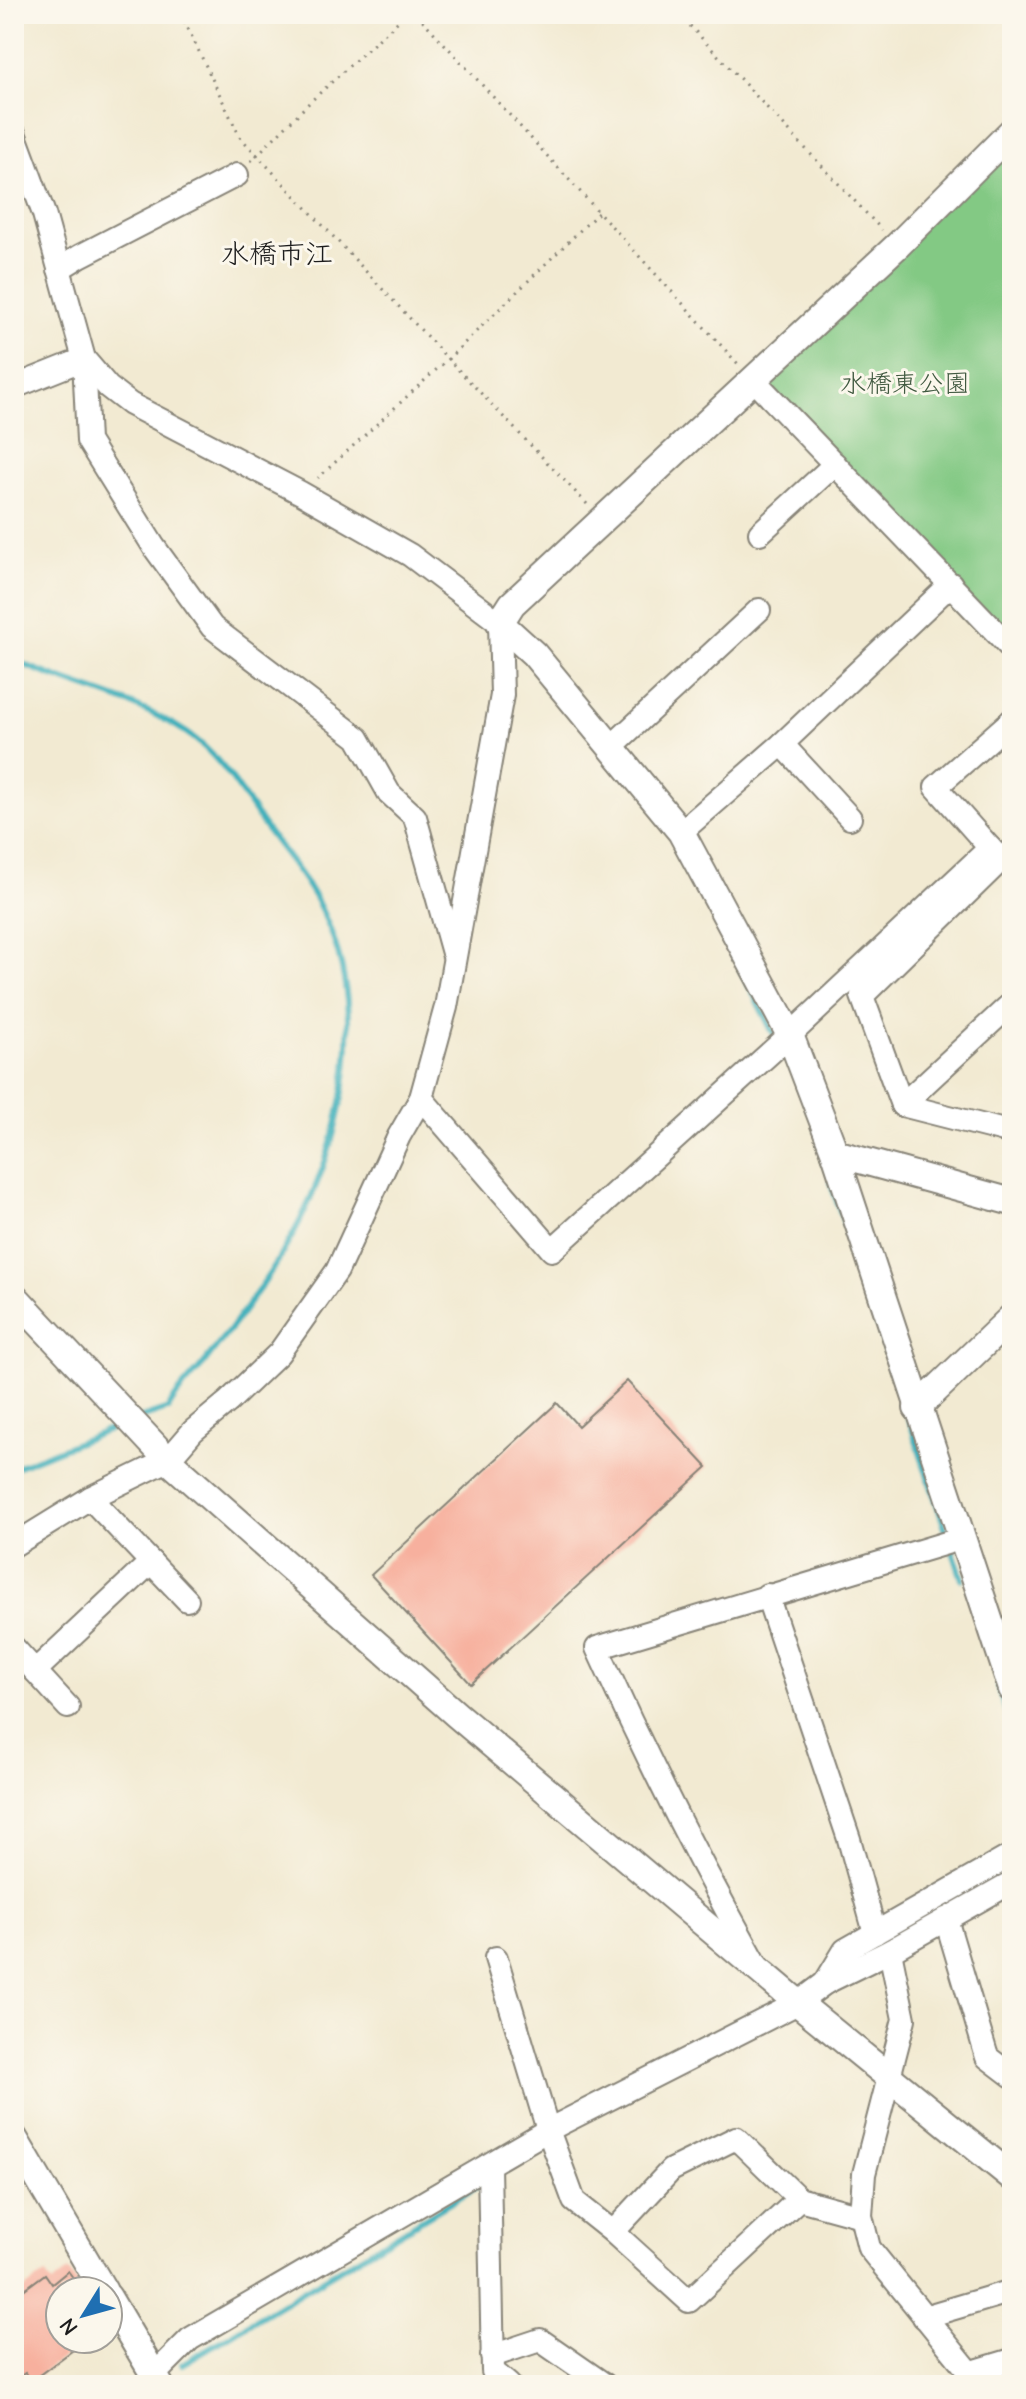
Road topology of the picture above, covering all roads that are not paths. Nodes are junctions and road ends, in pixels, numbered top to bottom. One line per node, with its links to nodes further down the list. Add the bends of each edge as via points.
1 (1012, 131): 6 (street)
2 (14, 133): 4 (street)
3 (237, 175): 4 (street)
4 (59, 269): 5 (street)
5 (84, 359): 7 (street); 12 (street, via 130,404 410,555); 20 (street, via 88,441 154,547 212,627 358,738 389,793 415,817)
6 (753, 379): 8 (street); 12 (street, via 512,604)
7 (14, 387)
8 (835, 464): 9 (street); 10 (street)
9 (760, 533)
10 (951, 584): 13 (street); 15 (street)
11 (759, 610): 16 (street)
12 (500, 623): 16 (street, via 534,654); 20 (street, via 502,695)
13 (1012, 649)
14 (1012, 720): 19 (street, via 936,787)
15 (782, 744): 17 (street); 18 (street)
16 (611, 747): 18 (street)
17 (850, 818)
18 (681, 832): 22 (street)
19 (1001, 853): 22 (street); 24 (street, via 862,996)
20 (455, 958): 23 (street)
21 (1012, 1003): 24 (street)
22 (790, 1035): 23 (street, via 552,1250); 26 (street)
23 (421, 1098): 31 (street, via 337,1271 279,1353)
24 (902, 1105): 25 (street)
25 (1012, 1133)
26 (835, 1153): 27 (street); 30 (street)
27 (1012, 1202)
28 (14, 1296): 31 (street)
29 (1012, 1317): 30 (street)
30 (917, 1408): 33 (street)
31 (168, 1460): 32 (street); 48 (street, via 457,1715)
32 (90, 1498): 34 (street); 35 (street)
33 (963, 1538): 36 (street); 40 (street)
34 (14, 1545)
35 (151, 1562): 37 (street); 39 (street)
36 (767, 1595): 45 (street); 48 (street, via 597,1648 697,1857)
37 (187, 1600)
38 (14, 1648): 39 (street)
39 (35, 1671): 41 (street)
40 (1010, 1676)
41 (68, 1707)
42 (1012, 1855): 45 (street)
43 (1012, 1882): 44 (street)
44 (946, 1919): 46 (street); 52 (street, via 987,2057)
45 (875, 1933): 49 (street, via 845,1950)
46 (890, 1951): 49 (street); 51 (street, via 904,2019)
47 (496, 1958): 53 (street)
48 (759, 1968): 50 (street)
49 (825, 1983): 50 (street)
50 (798, 2003): 51 (street); 53 (street)
51 (890, 2075): 56 (street); 58 (street, via 864,2174)
52 (1012, 2076)
53 (548, 2130): 55 (street); 59 (street, via 574,2201)
54 (14, 2138): 60 (street)
55 (489, 2165): 64 (street); 67 (street, via 190,2339)
56 (1012, 2177)
57 (799, 2199): 58 (street); 59 (street, via 736,2138 671,2170); 59 (street, via 689,2301)
58 (861, 2216): 62 (street, via 869,2248)
59 (613, 2232)
60 (95, 2275)
61 (1012, 2291): 62 (street)
62 (924, 2317): 66 (street)
63 (124, 2324): 67 (street)
64 (492, 2356): 68 (street, via 493,2371); 69 (street, via 540,2340)
65 (1012, 2360): 66 (street)
66 (974, 2379)
67 (157, 2380)
68 (509, 2385)
69 (605, 2385)

